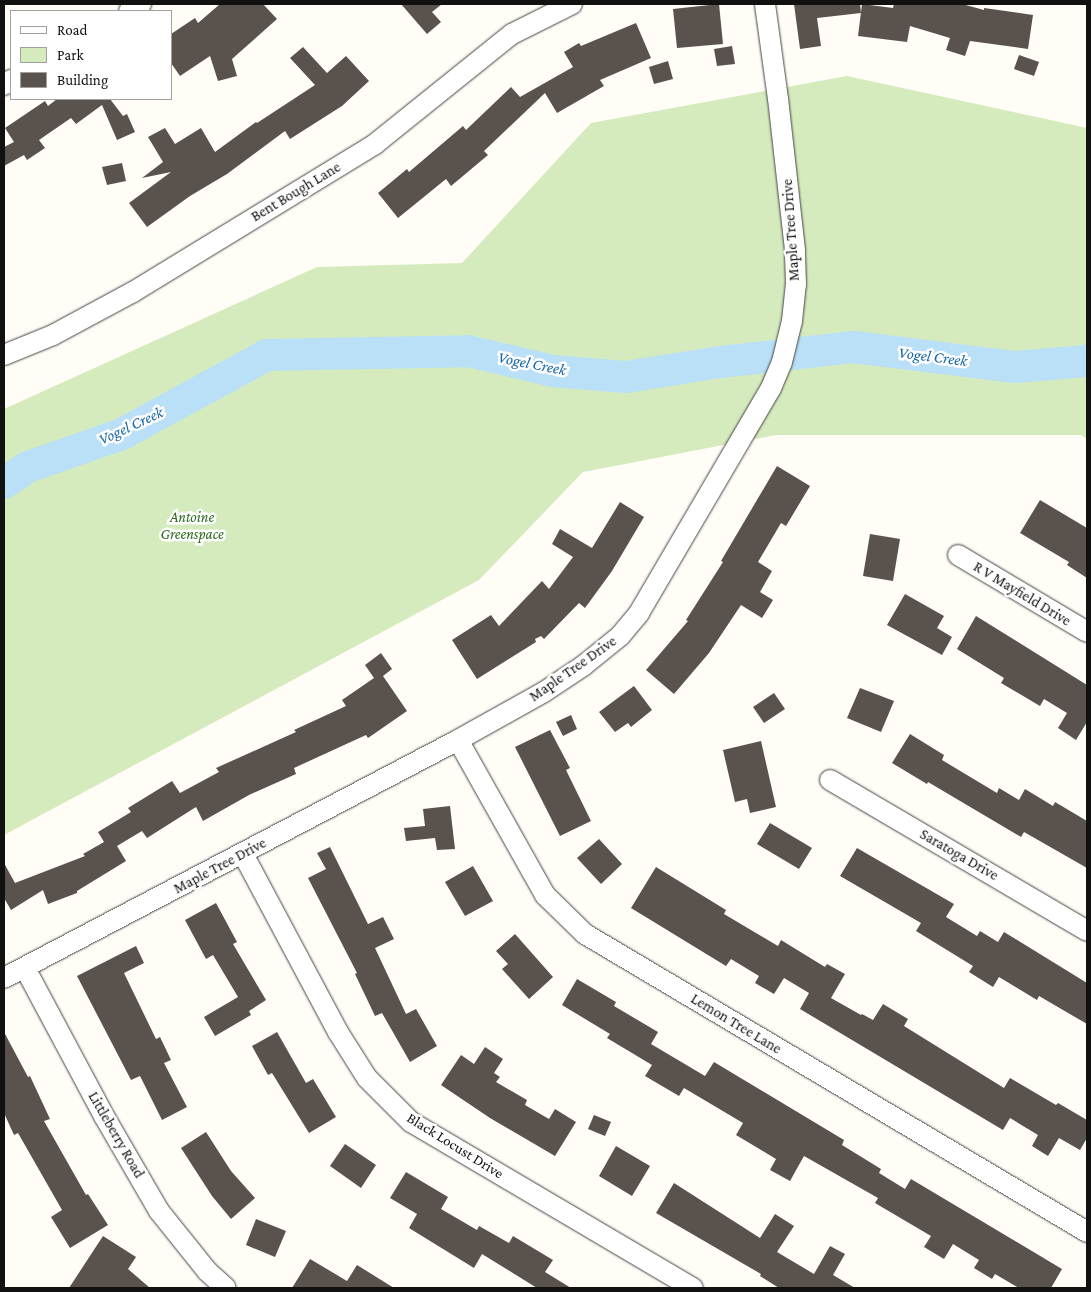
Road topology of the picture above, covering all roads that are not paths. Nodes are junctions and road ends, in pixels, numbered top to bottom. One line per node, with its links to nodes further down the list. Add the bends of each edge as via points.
1 (572, 4): 3 (street, Bent Bough Lane, via 512,34 375,144 133,292 53,335)
2 (765, 4): 6 (street, Maple Tree Drive, via 795,250 792,320 782,362 756,417 644,605 620,636 544,692)
3 (4, 355)
4 (958, 555): 5 (street, R V Mayfield Drive)
5 (1087, 632)
6 (458, 740): 8 (street, Maple Tree Drive); 12 (street, Lemon Tree Lane, via 545,895 585,934)
7 (830, 780): 9 (street, Saratoga Drive)
8 (243, 854): 10 (street, Maple Tree Drive); 14 (street, Black Locust Drive, via 338,1032 367,1078 411,1122)
9 (1087, 931)
10 (25, 968): 11 (street, Maple Tree Drive); 13 (street, Littleberry Road, via 159,1211 207,1271)
11 (4, 978)
12 (1087, 1232)
13 (226, 1288)
14 (693, 1288)

